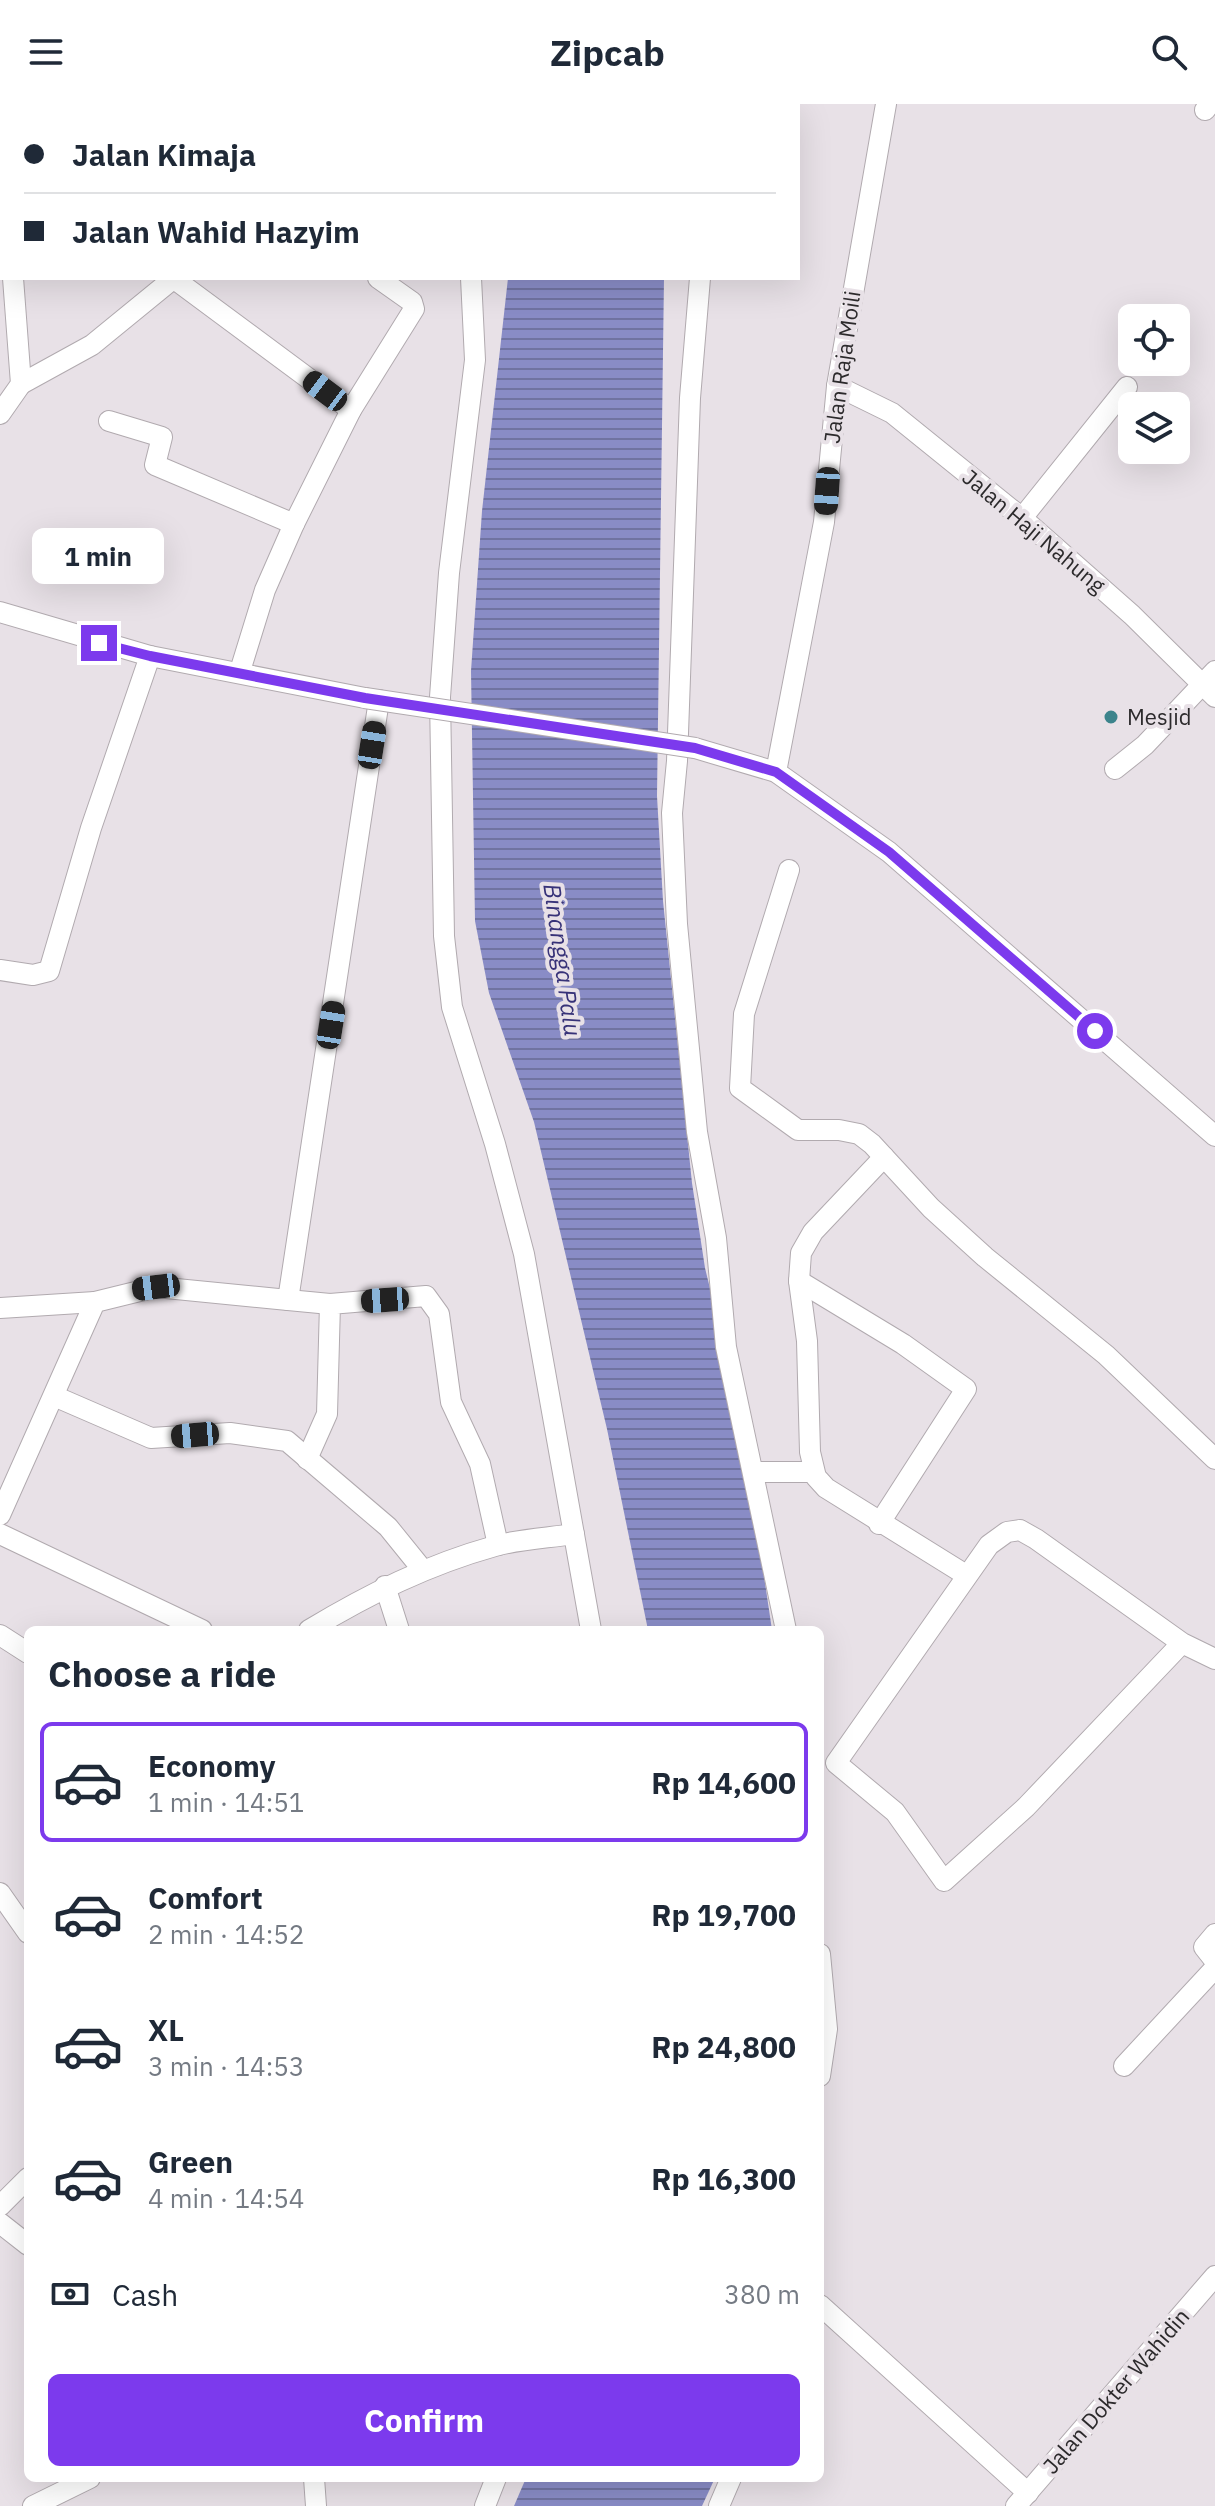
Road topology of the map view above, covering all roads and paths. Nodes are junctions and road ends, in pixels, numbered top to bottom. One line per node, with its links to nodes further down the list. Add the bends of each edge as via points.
1 (886, 104): 9 (street, Jalan Raja Moili)
2 (13, 280): 8 (street)
3 (171, 280): 8 (street, via 92,345)
4 (176, 280): 11 (street)
5 (381, 280): 11 (street, via 414,309)
6 (471, 280): 40 (street, via 475,360 440,697 444,936 452,1007 524,1254)
7 (700, 280): 35 (street, via 672,813 677,924 697,1132 716,1238 726,1347)
8 (21, 384): 12 (street)
9 (837, 386): 14 (street, Jalan Haji Nahung, via 892,413); 22 (street, Jalan Raja Moili, via 824,522)
10 (1127, 387): 14 (street)
11 (351, 410): 15 (street)
12 (0, 414)
13 (109, 421): 15 (street, via 162,437 155,465)
14 (1022, 518): 19 (street, Jalan Haji Nahung)
15 (294, 524): 18 (street, via 265,590)
16 (0, 612): 17 (street)
17 (150, 656): 18 (street); 24 (street, via 49,971 42,975)
18 (240, 671): 20 (street)
19 (1211, 683): 21 (street)
20 (372, 699): 22 (street, bridge, via 695,748); 28 (street)
21 (1115, 769)
22 (776, 772): 25 (street, via 889,852)
23 (789, 870): 26 (street, via 744,1014 739,1085 793,1128 859,1134)
24 (0, 970)
25 (1215, 1136)
26 (884, 1157): 27 (street, via 813,1232 801,1253); 34 (street, via 985,1257 1106,1355)
27 (799, 1281): 36 (street); 38 (street, via 966,1389)
28 (288, 1300): 29 (street, via 156,1287); 30 (street)
29 (95, 1302): 31 (street); 32 (street)
30 (330, 1304): 33 (street, via 327,1414); 41 (street, via 426,1296 436,1306 451,1402 480,1464)
31 (0, 1308)
32 (54, 1396): 33 (street, via 151,1438 249,1433 287,1441); 37 (street)
33 (307, 1459): 42 (street, via 388,1527)
34 (1215, 1459)
35 (754, 1472): 36 (street); 49 (street)
36 (814, 1472): 38 (street, via 826,1488)
37 (0, 1515)
38 (879, 1524): 43 (street)
39 (0, 1534): 45 (street)
40 (574, 1534): 41 (street); 48 (street)
41 (498, 1545): 42 (street)
42 (422, 1569): 44 (street)
43 (966, 1575): 51 (street, via 998,1537 1020,1530); 54 (street, via 899,1678)
44 (385, 1586): 46 (street); 47 (street)
45 (194, 1626)
46 (316, 1626)
47 (398, 1626)
48 (590, 1626)
49 (785, 1626)
50 (0, 1635): 52 (street)
51 (1182, 1643): 53 (street); 54 (street, via 1026,1807 944,1881 895,1812)
52 (24, 1650)
53 (1215, 1659)
54 (828, 1758)
55 (0, 1893): 56 (street)
56 (24, 1927)
57 (1215, 1934): 58 (street, via 1204,1947)
58 (1215, 1961)
59 (1215, 1968): 62 (street)
60 (824, 1997): 61 (street)
61 (824, 2049)
62 (1124, 2066)
63 (24, 2182): 64 (street)
64 (0, 2206)
65 (0, 2223): 66 (street)
66 (24, 2242)
67 (1215, 2276): 73 (street, Jalan Dokter Wahidin)
68 (824, 2309): 73 (street)
69 (82, 2482): 74 (street)
70 (314, 2482): 75 (street)
71 (494, 2482): 76 (street)
72 (729, 2482): 77 (street)
73 (1022, 2499)
74 (33, 2506)
75 (316, 2506)
76 (485, 2506)
77 (719, 2506)

